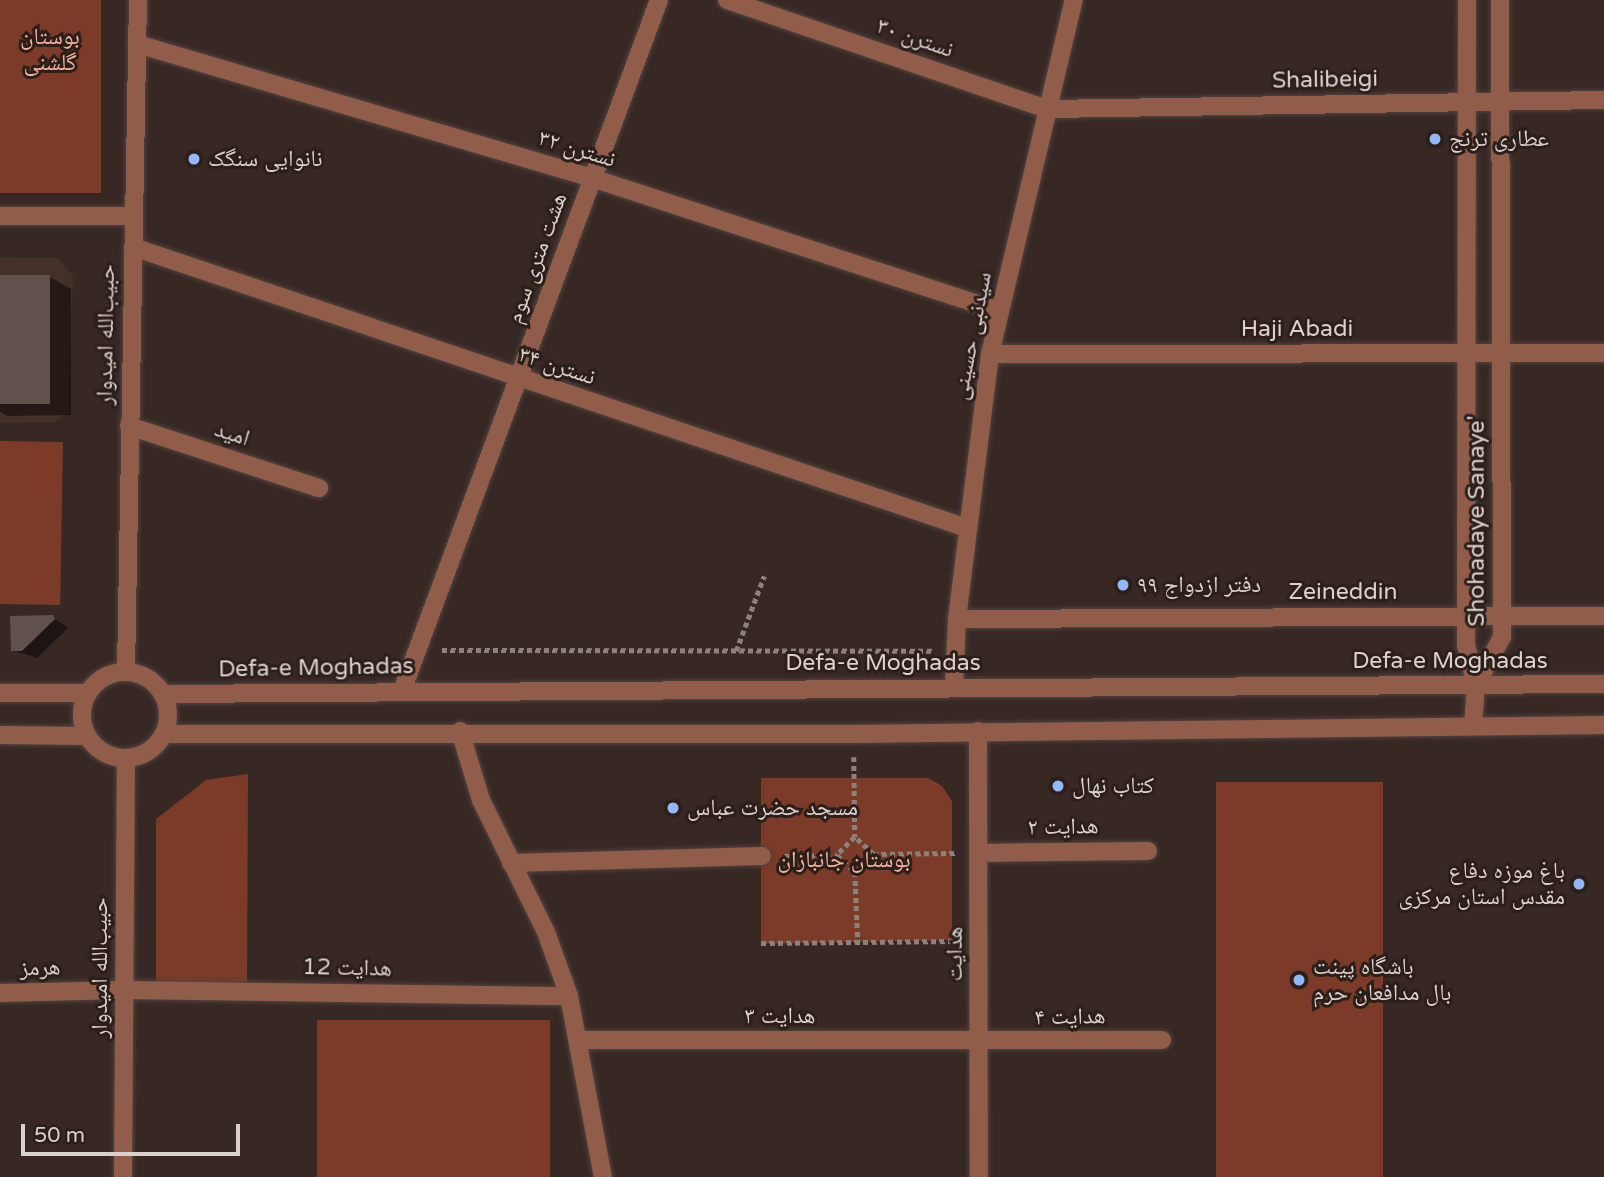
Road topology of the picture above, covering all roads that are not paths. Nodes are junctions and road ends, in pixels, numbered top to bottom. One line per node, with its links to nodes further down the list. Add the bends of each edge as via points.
1 (138, 0): 7 (street, حبیب‌الله امیدوار)
2 (659, 0): 12 (street, هشت متری سوم)
3 (727, 0): 11 (street, نسترن ۳۰)
4 (1074, 0): 11 (street, سیدنبی حسینی)
5 (1467, 0): 9 (street, Shohadaye Sanaye')
6 (1500, 0): 10 (street, Shohadaye Sanaye')
7 (137, 44): 12 (street, نسترن ۳۲); 14 (street, حبیب‌الله امیدوار)
8 (1604, 100): 10 (street, Shalibeigi)
9 (1468, 102): 10 (street, Shalibeigi); 11 (street, Shalibeigi); 20 (street, Shohadaye Sanaye')
10 (1500, 102): 17 (street, Shohadaye Sanaye')
11 (1048, 109): 16 (street, سیدنبی حسینی)
12 (592, 178): 16 (street, نسترن ۳۲); 21 (street, هشت متری سوم)
13 (0, 216): 14 (street)
14 (133, 216): 15 (street, حبیب‌الله امیدوار)
15 (133, 247): 21 (street, نسترن ۳۴); 22 (street, حبیب‌الله امیدوار)
16 (1000, 311): 19 (street, سیدنبی حسینی)
17 (1501, 353): 18 (street, Haji Abadi); 20 (street, Haji Abadi); 26 (street, Shohadaye Sanaye')
18 (1604, 353)
19 (990, 354): 20 (street, Haji Abadi); 24 (street, سیدنبی حسینی)
20 (1469, 354): 25 (street, Shohadaye Sanaye')
21 (518, 379): 24 (street, نسترن ۳۴); 33 (street, هشت متری سوم)
22 (129, 426): 23 (street, امید); 29 (street, حبیب‌الله امیدوار)
23 (319, 488)
24 (967, 528): 28 (street, سیدنبی حسینی)
25 (1466, 615): 26 (street, Zeineddin); 28 (street, Zeineddin); 31 (street, Shohadaye Sanaye', via 1466,645)
26 (1502, 616): 27 (street, Zeineddin); 31 (street, Shohadaye Sanaye', via 1502,637)
27 (1604, 616)
28 (957, 619): 32 (street, سیدنبی حسینی)
29 (126, 672): 35 (street, via 103,677); 36 (street, via 148,678)
30 (1604, 684): 31 (street, Defa-e Moghadas)
31 (1476, 685): 32 (street, Defa-e Moghadas); 37 (street)
32 (954, 687): 33 (street, Defa-e Moghadas)
33 (402, 691): 36 (street, Defa-e Moghadas)
34 (0, 693): 35 (street)
35 (87, 693): 43 (street, via 81,715)
36 (163, 694): 41 (street, via 169,714)
37 (1473, 726): 38 (street); 40 (street)
38 (1604, 726)
39 (460, 731): 40 (street); 41 (street); 48 (street, via 481,800)
40 (978, 731): 46 (street, هدایت)
41 (164, 734): 44 (street, via 148,751)
42 (0, 735): 43 (street)
43 (87, 736): 44 (street, via 103,753)
44 (126, 758): 49 (street, حبیب‌الله امیدوار)
45 (1148, 851): 46 (street, هدایت ۲)
46 (979, 853): 54 (street, هدایت)
47 (762, 856): 48 (street)
48 (511, 863): 51 (street, via 546,932)
49 (124, 989): 50 (street, هرمز); 51 (street, هدایت 12); 55 (street, حبیب‌الله امیدوار)
50 (0, 993)
51 (569, 996): 52 (street)
52 (580, 1040): 54 (street, هدایت ۳); 56 (street)
53 (1161, 1040): 54 (street, هدایت ۴)
54 (979, 1042): 57 (street, هدایت)
55 (123, 1177)
56 (603, 1177)
57 (979, 1177)

